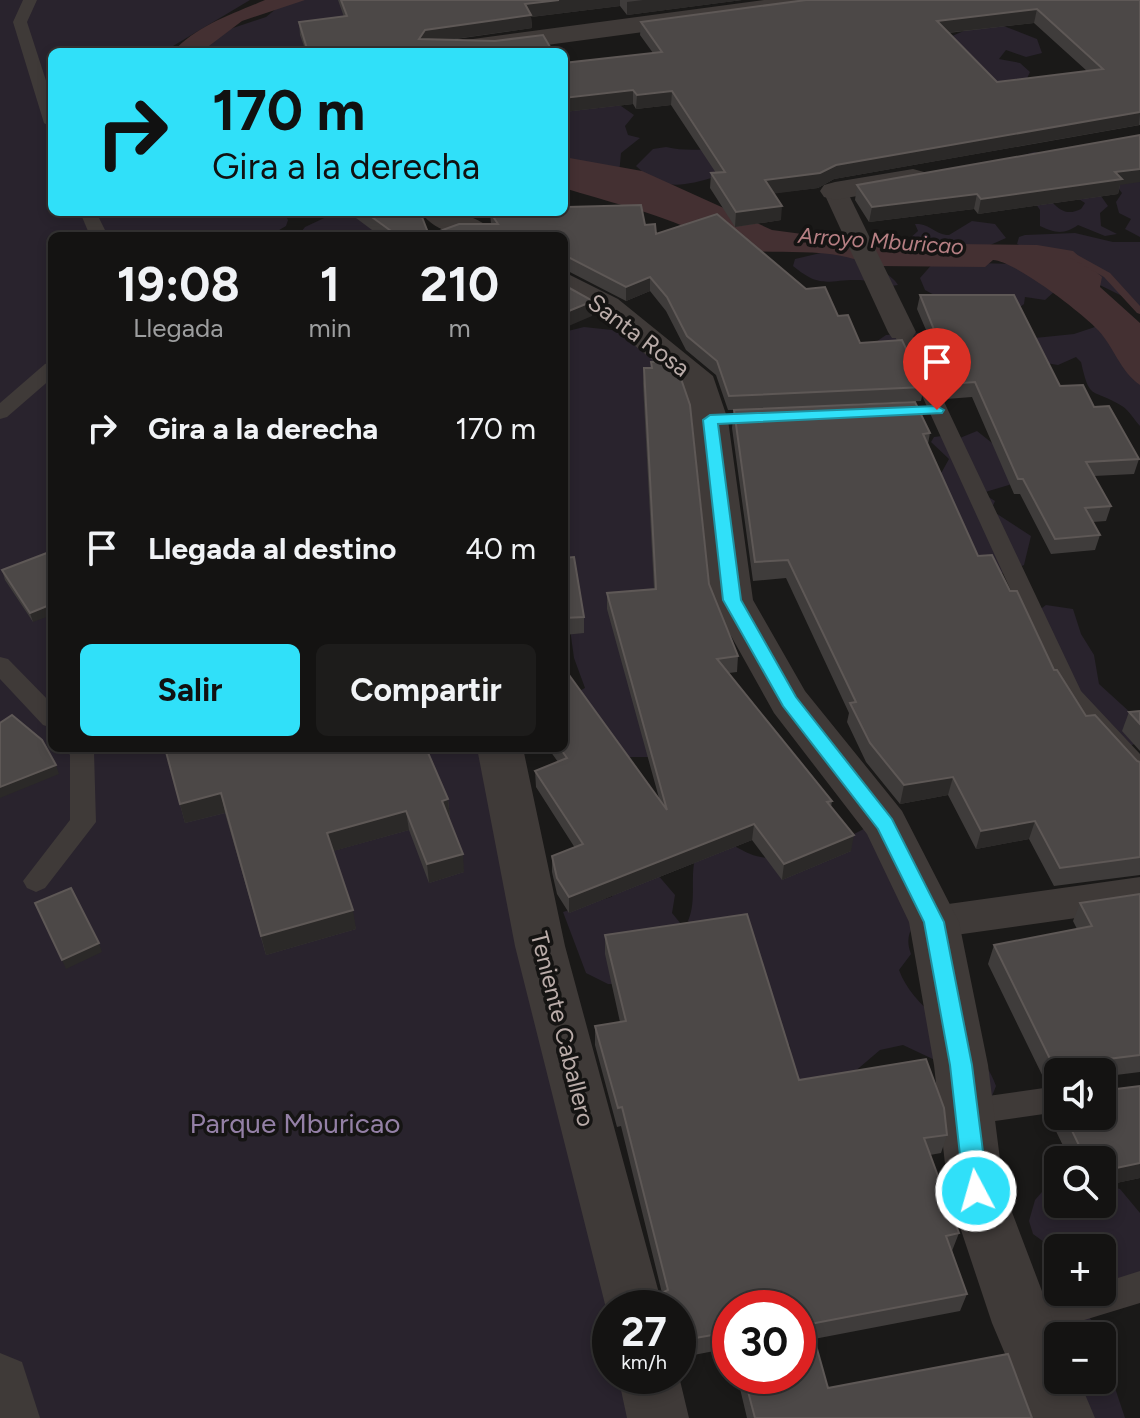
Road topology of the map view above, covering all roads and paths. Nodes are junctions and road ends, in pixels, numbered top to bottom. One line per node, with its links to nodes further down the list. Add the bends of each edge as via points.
1 (30, 0): 4 (lane, via 20,22)
2 (821, 0): 3 (street)
3 (466, 48)
4 (48, 110)
5 (944, 173): 6 (street)
6 (835, 191): 10 (street)
7 (443, 216): 8 (street)
8 (473, 232)
9 (568, 284): 20 (street, Santa Rosa, via 606,306 695,376 718,420 732,600 789,702 885,824)
10 (902, 332): 17 (lane, via 929,410 1071,696)
11 (48, 371): 12 (lane)
12 (0, 413)
13 (0, 665): 14 (lane)
14 (48, 715)
15 (82, 752): 18 (lane, via 83,822)
16 (501, 752): 24 (street, Teniente Caballero, via 540,946)
17 (1140, 770)
18 (36, 881)
19 (1140, 893): 20 (street)
20 (934, 922): 22 (street, Santa Rosa)
21 (1044, 1101): 22 (lane)
22 (967, 1112): 25 (street, Santa Rosa, via 976,1191)
23 (1140, 1287): 25 (lane)
24 (628, 1290)
25 (1022, 1323): 30 (street, Santa Rosa)
26 (0, 1384): 28 (street)
27 (653, 1394): 29 (street)
28 (9, 1418)
29 (658, 1418)
30 (1064, 1418)

